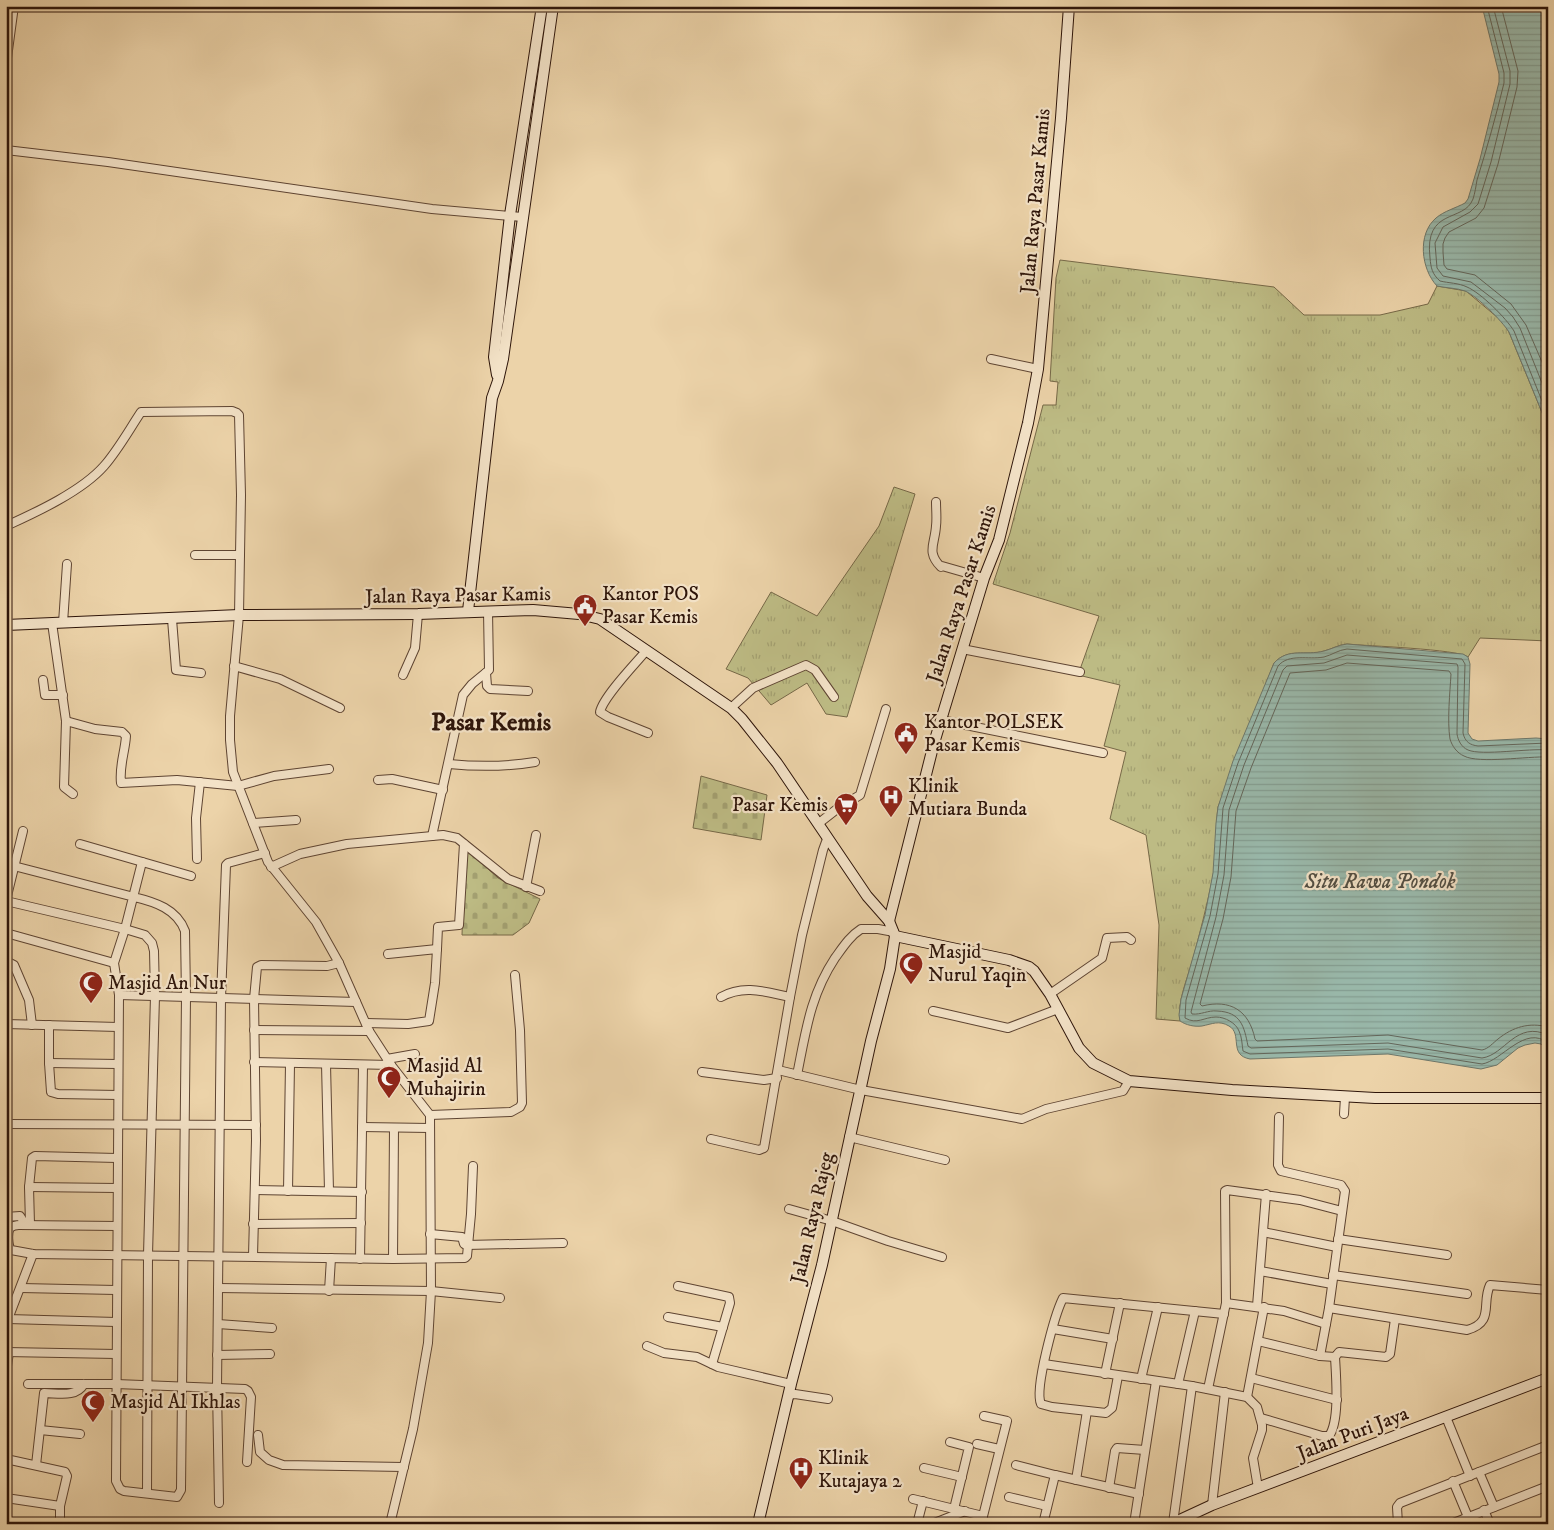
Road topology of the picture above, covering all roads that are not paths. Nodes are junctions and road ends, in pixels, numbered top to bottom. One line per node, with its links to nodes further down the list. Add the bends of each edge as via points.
1 (14, 6): 6 (street)
2 (542, 6): 5 (main road)
3 (552, 6): 7 (main road)
4 (1069, 6): 12 (main road, Jalan Raya Pasar Kamis)
5 (533, 64): 7 (main road); 9 (main road)
6 (6, 65)
7 (544, 67): 10 (main road)
8 (6, 150): 9 (street, via 432,209)
9 (510, 215): 10 (street); 13 (main road, via 494,356)
10 (522, 217): 13 (main road)
11 (991, 359): 12 (street)
12 (1038, 369): 19 (main road, Jalan Raya Pasar Kamis, via 1009,503)
13 (498, 380): 20 (main road, via 492,398)
14 (936, 502): 19 (street, via 934,560 942,567)
15 (6, 526): 17 (street, via 36,512 96,474 141,412 232,411 240,420)
16 (194, 555): 17 (street)
17 (240, 555): 23 (street)
18 (67, 564): 26 (street)
19 (984, 578): 28 (main road, Jalan Raya Pasar Kamis)
20 (468, 611): 21 (main road, Jalan Raya Pasar Kamis); 22 (main road, Jalan Raya Pasar Kamis)
21 (488, 611): 29 (main road, Jalan Raya Pasar Kamis, via 533,610 590,616); 33 (street, via 490,664)
22 (418, 614): 23 (main road, Jalan Raya Pasar Kamis); 34 (street, via 415,648)
23 (239, 615): 24 (main road, Jalan Raya Pasar Kamis); 30 (street)
24 (172, 619): 26 (main road, Jalan Raya Pasar Kamis); 32 (street, via 176,670)
25 (52, 623): 26 (main road, Jalan Raya Pasar Kamis); 27 (main road, Jalan Raya Pasar Kamis); 37 (street)
26 (64, 623)
27 (6, 625)
28 (962, 649): 31 (street); 42 (main road, Jalan Raya Pasar Kamis)
29 (646, 650): 40 (main road, Jalan Raya Pasar Kamis); 44 (street, via 600,712)
30 (234, 666): 39 (street, via 280,679); 51 (street, via 230,740 233,772)
31 (1080, 672)
32 (201, 673)
33 (486, 673): 36 (street, via 490,689); 47 (street, via 464,695)
34 (402, 675)
35 (43, 680): 37 (street, via 45,694)
36 (528, 691)
37 (63, 695): 43 (street)
38 (834, 697): 40 (street, via 816,670 806,666 753,688)
39 (340, 708)
40 (731, 708): 56 (main road, Jalan Raya Pasar Kamis, via 777,763)
41 (886, 709): 56 (street, via 860,795)
42 (941, 720): 45 (street); 74 (main road, Jalan Raya Pasar Kamis)
43 (66, 722): 50 (street, via 122,732 126,736 121,783); 53 (street, via 64,787)
44 (648, 733)
45 (1102, 753)
46 (535, 762): 47 (street, via 503,767)
47 (449, 764): 52 (street)
48 (329, 769): 51 (street, via 274,776)
49 (378, 780): 52 (street, via 392,779)
50 (200, 782): 51 (street); 64 (street, via 196,818)
51 (238, 786): 55 (street)
52 (443, 790): 59 (street)
53 (73, 794)
54 (296, 820): 55 (street)
55 (253, 823): 63 (street)
56 (819, 823): 60 (main road, Jalan Raya Pasar Kamis)
57 (23, 831): 67 (street)
58 (536, 835): 70 (street)
59 (432, 836): 62 (street, via 452,836); 68 (street, via 347,844 300,854)
60 (828, 839): 74 (main road, Jalan Raya Pasar Kamis, via 867,896); 90 (street)
61 (80, 844): 65 (street)
62 (464, 844): 70 (street, via 508,879); 79 (street, via 459,925 438,927)
63 (265, 853): 68 (street); 91 (street, via 226,864)
64 (197, 859)
65 (142, 862): 69 (street); 72 (street)
66 (6, 864): 67 (street)
67 (15, 867): 72 (street); 73 (street)
68 (271, 867): 83 (street, via 316,922)
69 (190, 876)
70 (526, 887): 71 (street)
71 (540, 891)
72 (134, 897): 75 (street); 88 (street, via 162,905 182,923 185,931)
73 (6, 900): 75 (street)
74 (889, 921): 77 (main road)
75 (126, 929): 82 (street); 87 (street, via 144,935 152,943)
76 (6, 933): 82 (street)
77 (894, 934): 85 (main road, via 1021,963 1034,971); 112 (street, via 878,929 861,929 844,944 828,969 811,1007); 114 (main road, Jalan Raya Rajeg, via 893,953)
78 (1131, 940): 85 (street, via 1127,937 1107,938 1102,958)
79 (438, 948): 80 (street); 99 (street, via 429,1021)
80 (388, 954)
81 (6, 961): 97 (street, via 14,964 29,1000)
82 (114, 963): 86 (street)
83 (338, 964): 92 (street, via 261,965 257,967); 93 (street)
84 (515, 974): 119 (street, via 520,1030 520,1107 511,1112)
85 (1050, 994): 94 (main road)
86 (119, 995): 87 (street); 100 (street)
87 (155, 996): 88 (street); 123 (street)
88 (186, 997): 91 (street); 125 (street)
89 (721, 997): 90 (street, via 749,989)
90 (790, 997): 111 (street)
91 (222, 998): 92 (street); 124 (street)
92 (254, 999): 93 (street); 101 (street)
93 (356, 1002): 99 (street)
94 (1058, 1009): 95 (street, via 1008,1028); 113 (main road, via 1076,1044 1090,1061)
95 (934, 1011)
96 (6, 1024): 97 (street)
97 (32, 1025): 98 (street)
98 (49, 1025): 100 (street); 105 (street)
99 (367, 1027): 101 (street); 104 (street)
100 (118, 1028): 106 (street)
101 (254, 1030): 103 (street)
102 (416, 1054): 104 (street)
103 (254, 1062): 107 (street); 126 (street)
104 (389, 1062): 109 (street); 119 (street)
105 (49, 1063): 106 (street); 115 (street, via 53,1093)
106 (118, 1064): 115 (street)
107 (290, 1064): 108 (street); 138 (street)
108 (326, 1064): 109 (street); 139 (street)
109 (363, 1065): 127 (street)
110 (702, 1072): 111 (street, via 764,1080)
111 (777, 1074): 112 (street); 131 (street, via 762,1149)
112 (797, 1075): 114 (street)
113 (1129, 1081): 114 (street, via 1123,1091 1046,1109 1022,1119); 116 (main road)
114 (861, 1090): 130 (main road, Jalan Raya Rajeg)
115 (118, 1095): 122 (street)
116 (1346, 1097): 117 (main road); 118 (street)
117 (1548, 1098)
118 (1344, 1114)
119 (430, 1115): 129 (street)
120 (1278, 1117): 143 (street, via 1278,1165 1281,1171 1341,1185 1345,1191)
121 (6, 1124): 122 (street)
122 (118, 1124): 123 (street); 132 (street)
123 (152, 1124): 125 (street); 157 (street)
124 (220, 1124): 125 (street); 126 (street); 160 (street)
125 (185, 1125): 158 (street)
126 (256, 1125): 137 (street)
127 (362, 1127): 128 (street); 140 (street)
128 (394, 1128): 129 (street); 165 (street)
129 (430, 1128): 151 (street)
130 (849, 1137): 133 (street); 145 (main road, Jalan Raya Rajeg)
131 (711, 1139)
132 (117, 1158): 135 (street, via 35,1156 31,1162); 136 (street)
133 (945, 1160)
134 (473, 1166): 154 (street)
135 (29, 1187): 136 (street); 148 (street)
136 (117, 1188): 149 (street)
137 (255, 1190): 138 (street); 147 (street)
138 (288, 1191): 139 (street)
139 (329, 1191): 140 (street)
140 (362, 1192): 146 (street)
141 (1266, 1194): 143 (street); 150 (street); 180 (street, via 1225,1191)
142 (789, 1209): 145 (street)
143 (1342, 1211): 152 (street)
144 (6, 1217): 148 (street, via 20,1216)
145 (832, 1221): 162 (street); 215 (main road, Jalan Raya Rajeg)
146 (361, 1223): 147 (street); 164 (street)
147 (253, 1224): 161 (street)
148 (22, 1225): 149 (street); 155 (street, via 10,1230 9,1248)
149 (117, 1226): 156 (street)
150 (1263, 1232): 152 (street); 167 (street)
151 (430, 1234): 154 (street, via 462,1236 464,1244); 166 (street)
152 (1337, 1243): 159 (street); 168 (street)
153 (563, 1244): 154 (street)
154 (468, 1245): 166 (street, via 467,1258)
155 (33, 1254): 156 (street); 171 (street)
156 (116, 1255): 157 (street); 173 (street)
157 (148, 1255): 158 (street); 217 (street)
158 (184, 1255): 160 (street); 219 (street)
159 (1447, 1255)
160 (219, 1256): 161 (street); 172 (street)
161 (253, 1256): 163 (street)
162 (942, 1256)
163 (331, 1258): 164 (street); 175 (street)
164 (360, 1259): 165 (street)
165 (393, 1259): 166 (street)
166 (430, 1259): 176 (street)
167 (1260, 1271): 169 (street); 182 (street)
168 (1333, 1275): 169 (street); 177 (street)
169 (1332, 1284): 183 (street)
170 (678, 1286): 191 (street, via 729,1297)
171 (21, 1288): 173 (street); 188 (street, via 8,1320)
172 (218, 1288): 175 (street); 189 (street)
173 (116, 1290): 188 (street)
174 (1548, 1290): 187 (street, via 1490,1286 1485,1317 1480,1324 1467,1330)
175 (329, 1291): 176 (street)
176 (430, 1291): 178 (street); 243 (street, via 426,1357)
177 (1467, 1294)
178 (500, 1298)
179 (1120, 1303): 181 (street); 193 (street, via 1064,1297); 194 (street)
180 (1226, 1303): 182 (street); 185 (street)
181 (1158, 1307): 184 (street); 210 (street)
182 (1261, 1307): 190 (street); 195 (street)
183 (1329, 1308): 187 (street); 190 (street)
184 (1195, 1311): 185 (street); 216 (street)
185 (1224, 1314): 221 (street)
186 (668, 1317): 191 (street)
187 (1395, 1319): 202 (street, via 1388,1356 1339,1352)
188 (116, 1322): 198 (street)
189 (218, 1324): 192 (street); 200 (street)
190 (1326, 1324): 201 (street)
191 (723, 1327): 203 (street)
192 (272, 1328)
193 (1053, 1329): 194 (street); 204 (street)
194 (1113, 1339): 206 (street)
195 (1258, 1342): 201 (street); 208 (street)
196 (646, 1346): 203 (street, via 664,1353 697,1357)
197 (8, 1352): 198 (street); 205 (street)
198 (116, 1354): 214 (street)
199 (270, 1354): 200 (street)
200 (218, 1355): 220 (street)
201 (1320, 1356): 202 (street)
202 (1335, 1357): 226 (street)
203 (712, 1364): 215 (street)
204 (1044, 1364): 206 (street); 227 (street, via 1041,1404)
205 (6, 1374)
206 (1105, 1374): 207 (street)
207 (1118, 1376): 210 (street); 227 (street, via 1111,1410 1106,1413)
208 (1251, 1378): 224 (street); 226 (street)
209 (1548, 1378): 230 (main road, Jalan Puri Jaya)
210 (1141, 1379): 211 (street)
211 (1156, 1381): 216 (street); 238 (street)
212 (28, 1384): 213 (street)
213 (84, 1384): 214 (street); 231 (street, via 75,1393 44,1393)
214 (116, 1384): 217 (street); 254 (street, via 116,1481 124,1491)
215 (791, 1384): 223 (main road, Jalan Raya Rajeg)
216 (1178, 1384): 218 (street)
217 (146, 1386): 219 (street); 254 (street)
218 (1192, 1386): 221 (street); 270 (street)
219 (182, 1387): 220 (street); 254 (street, via 181,1490 173,1497)
220 (217, 1388): 240 (street, via 245,1389 250,1393); 260 (street)
221 (1208, 1390): 222 (street)
222 (1225, 1392): 224 (street); 261 (street)
223 (788, 1395): 225 (street); 273 (main road, Jalan Raya Rajeg)
224 (1247, 1397): 229 (street, via 1257,1407)
225 (828, 1399)
226 (1337, 1400): 229 (street, via 1329,1436)
227 (1087, 1411): 249 (street)
228 (984, 1416): 237 (street, via 1007,1421)
229 (1261, 1418): 253 (street, via 1262,1430 1253,1458)
230 (1448, 1422): 247 (street); 253 (main road, Jalan Puri Jaya)
231 (40, 1430): 232 (street); 241 (street)
232 (80, 1434)
233 (258, 1435): 243 (street, via 260,1452 269,1460 283,1465)
234 (950, 1442): 248 (street, via 969,1447)
235 (977, 1444): 237 (street)
236 (1548, 1445): 245 (street)
237 (1000, 1449): 269 (street)
238 (1145, 1450): 252 (street, via 1117,1448); 255 (street)
239 (6, 1459): 241 (street)
240 (247, 1462)
241 (36, 1465): 262 (street, via 65,1472 67,1476)
242 (1016, 1465): 246 (street)
243 (404, 1467): 272 (street)
244 (924, 1468): 248 (street)
245 (1479, 1472): 247 (street); 264 (street)
246 (1054, 1476): 249 (street); 263 (street)
247 (1470, 1476): 250 (street)
248 (962, 1477): 265 (street)
249 (1076, 1480): 252 (street)
250 (1453, 1481): 268 (street); 278 (street, via 1398,1504)
251 (1548, 1486): 264 (street)
252 (1109, 1488): 255 (street)
253 (1258, 1488): 261 (main road, Jalan Puri Jaya)
254 (147, 1493)
255 (1139, 1494): 277 (street)
256 (1009, 1497): 263 (street)
257 (6, 1498): 262 (street)
258 (913, 1498): 259 (street)
259 (923, 1501): 265 (street); 274 (street)
260 (219, 1503)
261 (1212, 1505): 270 (main road, Jalan Puri Jaya)
262 (60, 1506): 271 (street)
263 (1047, 1506): 276 (street)
264 (1494, 1506): 266 (street)
265 (954, 1509): 267 (street)
266 (1484, 1510): 268 (street); 280 (street)
267 (965, 1511): 269 (street); 275 (street)
268 (1468, 1517): 279 (street)
269 (982, 1520)
270 (1172, 1523)
271 (60, 1524)
272 (390, 1524)
273 (758, 1524)
274 (917, 1524)
275 (932, 1524)
276 (1043, 1524)
277 (1134, 1524)
278 (1398, 1524)
279 (1451, 1524)
280 (1490, 1524)

